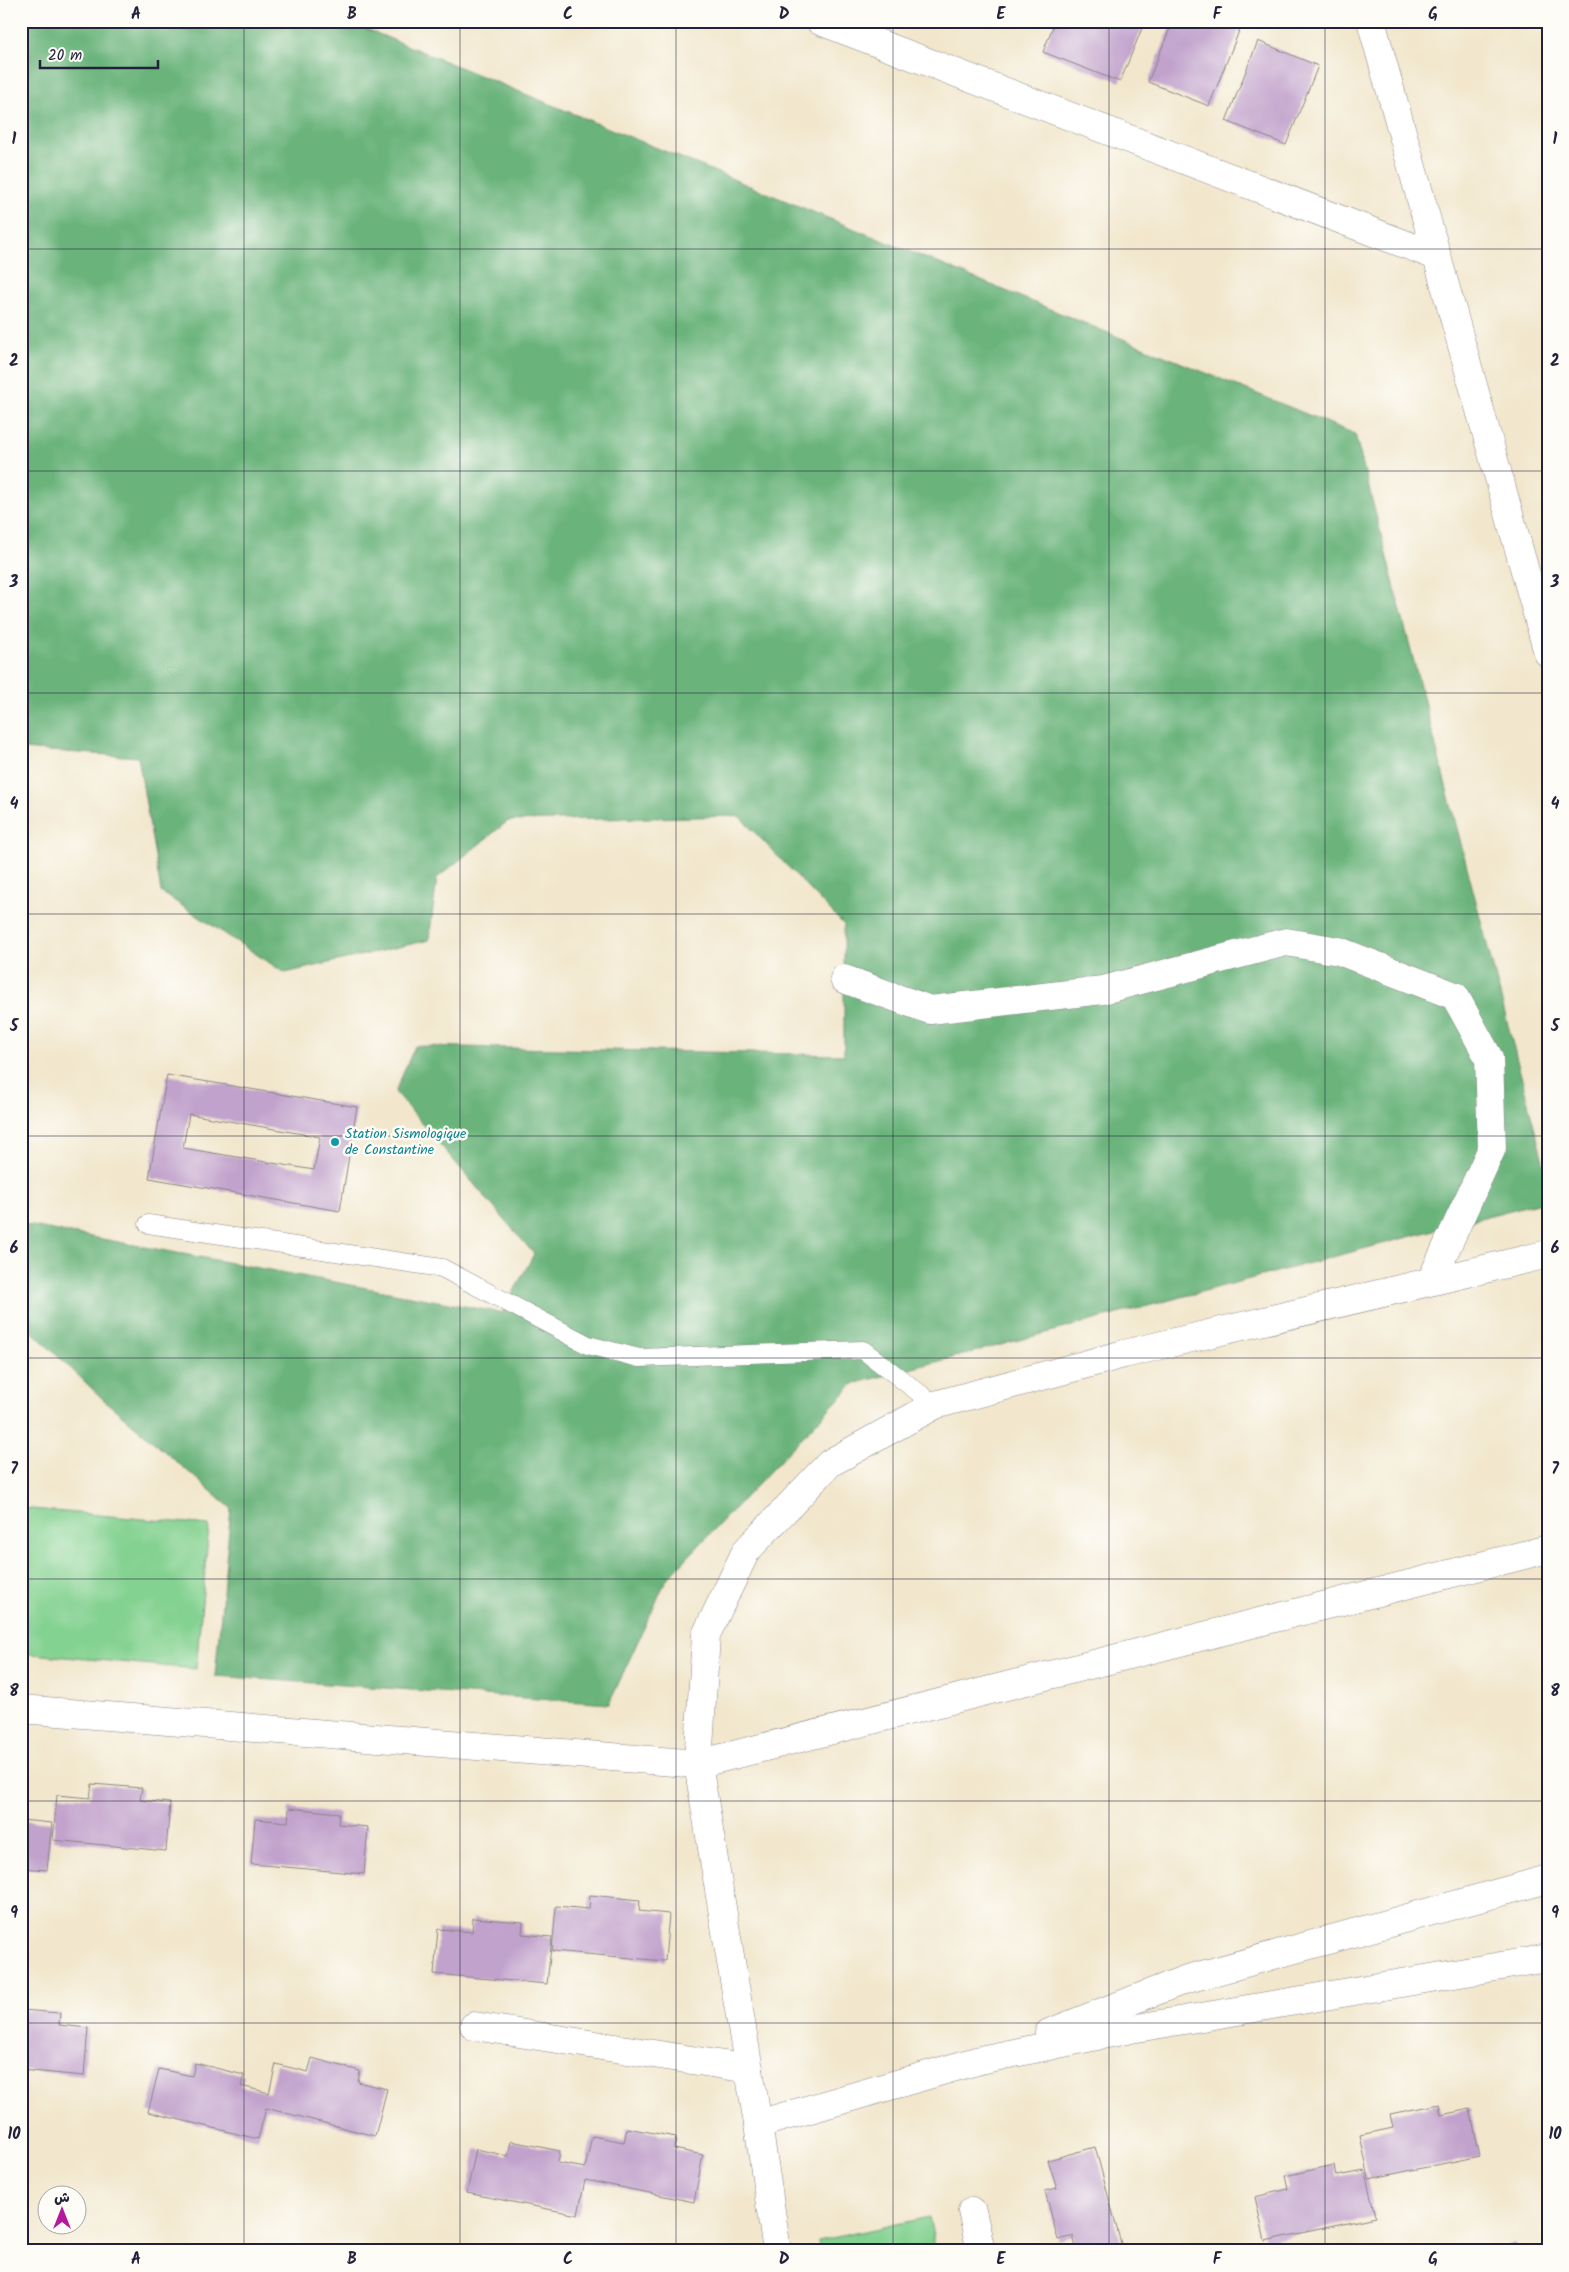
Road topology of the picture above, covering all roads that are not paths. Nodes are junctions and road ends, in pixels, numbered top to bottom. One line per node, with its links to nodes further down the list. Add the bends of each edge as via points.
1 (820, 21): 3 (street)
2 (1371, 21): 3 (street)
3 (1436, 256): 4 (street)
4 (1548, 653)
5 (844, 979): 8 (street, via 930,1010 1102,990 1286,942 1339,951 1455,996 1489,1058 1492,1148)
6 (148, 1224): 9 (lane, via 442,1268 588,1344 639,1358 862,1350)
7 (1548, 1254): 8 (street)
8 (1432, 1282): 9 (street, via 1124,1354)
9 (935, 1405): 12 (street, via 830,1464 746,1551 706,1635)
10 (1548, 1549): 12 (street)
11 (21, 1709): 12 (street)
12 (698, 1764): 17 (street)
13 (1548, 1879): 16 (street, via 1184,1980)
14 (1548, 1958): 16 (street, via 1141,2027)
15 (474, 2026): 17 (street)
16 (980, 2060): 18 (street)
17 (749, 2069): 18 (street)
18 (758, 2124): 20 (street)
19 (972, 2211): 21 (street)
20 (777, 2251)
21 (981, 2251)

